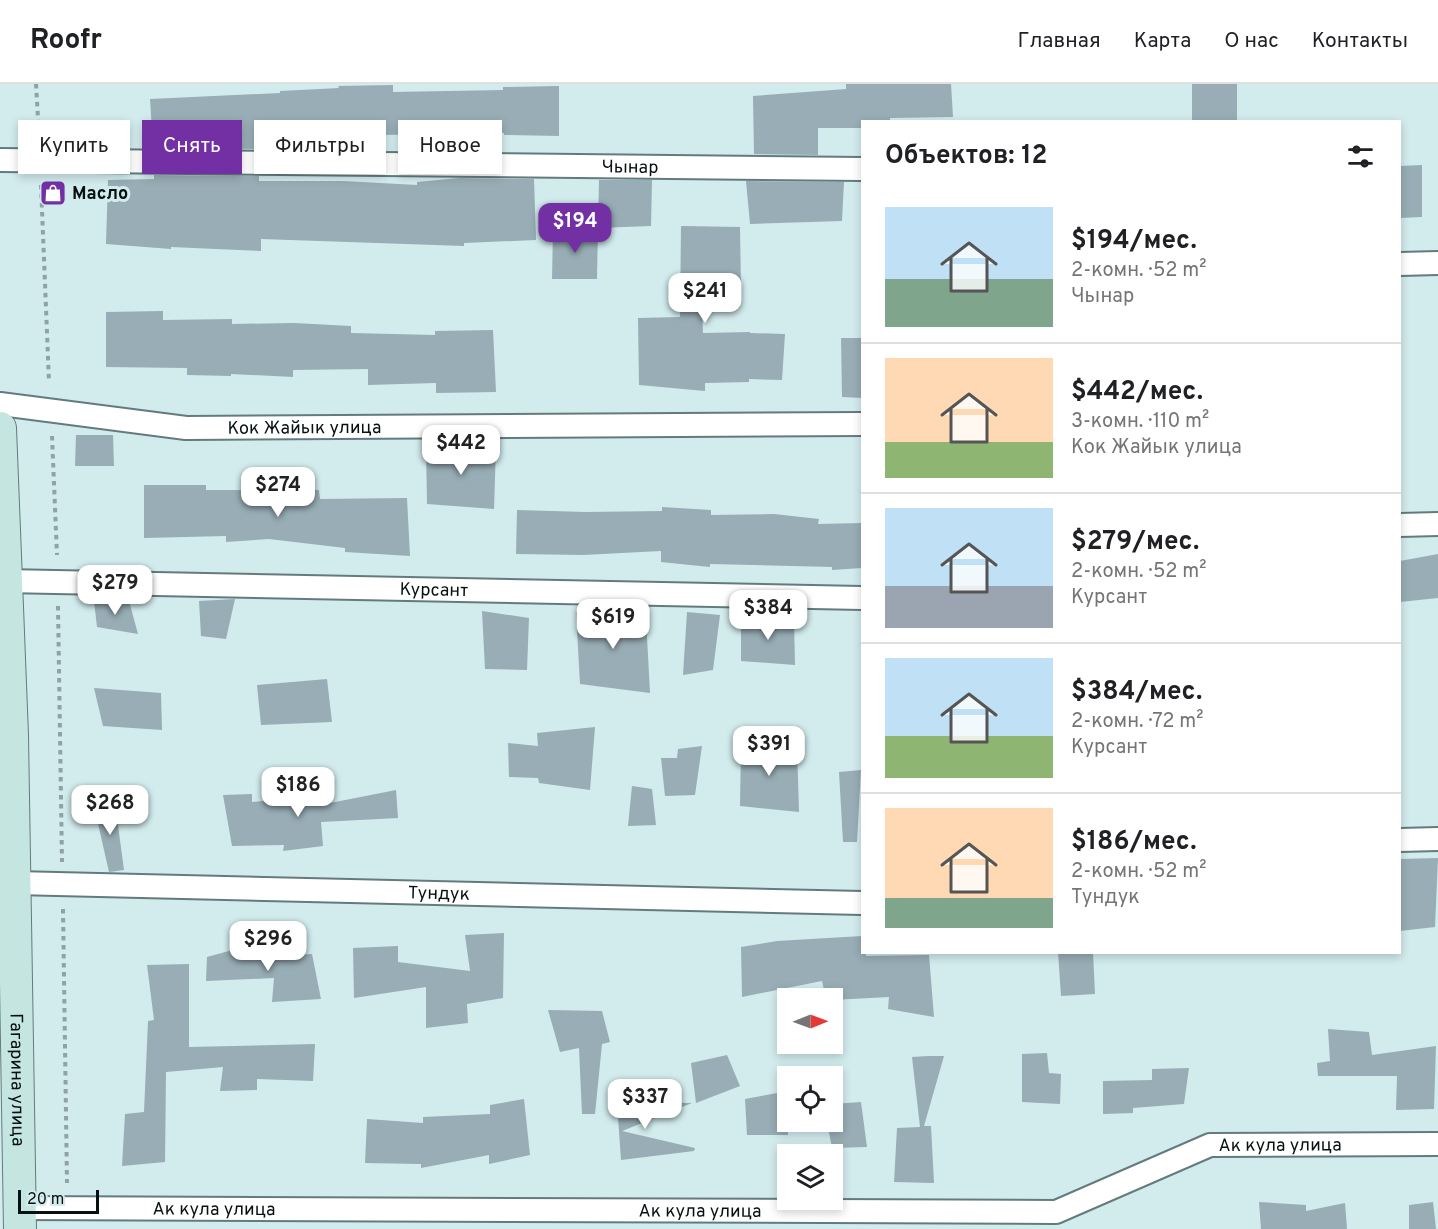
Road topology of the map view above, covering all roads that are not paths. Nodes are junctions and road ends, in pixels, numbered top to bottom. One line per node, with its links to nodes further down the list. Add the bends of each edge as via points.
1 (0, 160): 2 (street, Чынар)
2 (861, 169)
3 (1438, 263): 4 (street)
4 (1401, 264)
5 (0, 404): 6 (street, Кок Жайык улица, via 186,428)
6 (861, 424)
7 (0, 428): 8 (main road, Гагарина улица)
8 (0, 442): 11 (main road, Гагарина улица)
9 (1438, 524): 10 (street)
10 (1401, 525)
11 (5, 581): 12 (street, Курсант); 13 (main road, Гагарина улица)
12 (861, 598)
13 (6, 735): 16 (main road, Гагарина улица)
14 (1438, 839): 15 (street)
15 (1401, 840)
16 (15, 883): 17 (street, Тундук); 18 (main road, Гагарина улица)
17 (861, 903)
18 (8, 1002): 20 (main road, Гагарина улица)
19 (1438, 1144): 20 (street, Ак кула улица, via 1210,1145 1056,1212)
20 (20, 1219)

